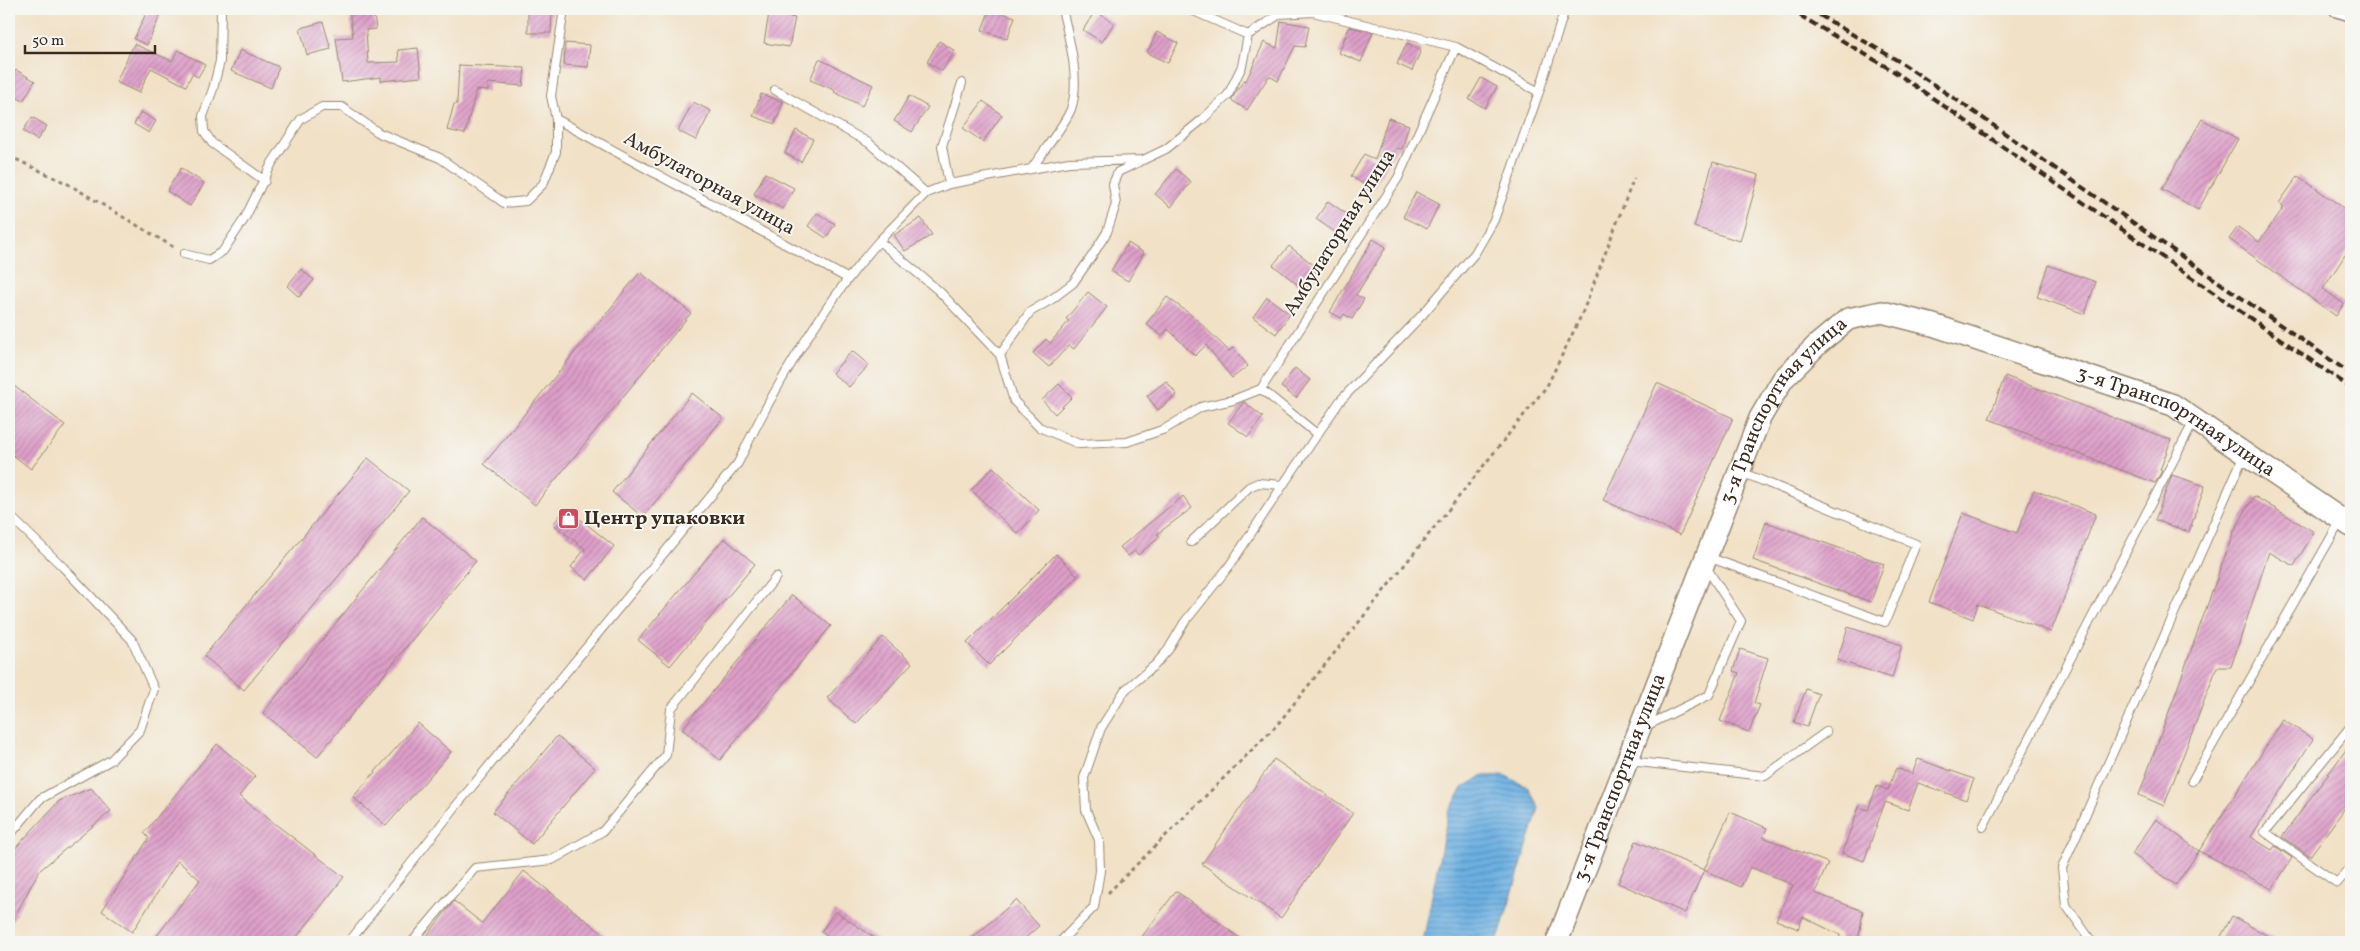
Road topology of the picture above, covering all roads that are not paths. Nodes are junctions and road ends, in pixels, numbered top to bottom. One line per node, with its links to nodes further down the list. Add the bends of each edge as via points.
1 (221, 9): 16 (lane, via 220,61 203,116 204,131 212,144)
2 (564, 9): 13 (lane, via 551,96)
3 (1062, 9): 15 (lane, via 1072,50 1074,90 1071,110)
4 (1566, 9): 12 (lane)
5 (2337, 9): 7 (street)
6 (1189, 10): 8 (lane)
7 (2351, 13)
8 (1248, 35): 9 (lane, via 1280,14 1313,12); 14 (lane, via 1242,66 1228,95 1166,149)
9 (1456, 47): 12 (lane); 23 (lane, Амбулаторная улица, via 1398,178)
10 (962, 84): 17 (lane, via 942,146)
11 (775, 90): 18 (lane, via 869,143)
12 (1539, 92): 25 (lane, via 1494,220 1475,253 1423,314 1340,401)
13 (556, 119): 16 (lane, via 556,152 543,184 526,201 504,203 440,158 379,133 342,106 322,107 301,119 272,163); 21 (lane, Амбулаторная улица)
14 (1143, 160): 15 (lane, via 1069,162); 22 (lane, via 1118,172 1113,184 1116,204 1107,232 1073,283 1030,312)
15 (1032, 168): 17 (lane)
16 (265, 181): 20 (lane, via 223,251 209,260)
17 (948, 184): 18 (lane)
18 (926, 193): 19 (lane)
19 (879, 241): 21 (lane); 22 (lane, via 939,291)
20 (184, 254)
21 (847, 278): 42 (lane, via 762,413 738,463 456,806)
22 (1000, 355): 23 (lane, via 1014,401 1039,427 1079,444 1127,442 1165,429 1201,406 1233,400)
23 (1261, 389): 25 (lane)
24 (2194, 419): 26 (street, 3-я Транспортная улица); 27 (street, 3-я Транспортная улица, via 2173,405 1934,325 1882,312 1848,319 1783,379 1760,418); 39 (lane)
25 (1317, 434): 28 (lane)
26 (2245, 453): 30 (street, 3-я Транспортная улица); 46 (lane, via 2062,868 2066,905)
27 (1739, 472): 32 (street, 3-я Транспортная улица); 32 (lane, via 1916,544 1885,622)
28 (1283, 485): 31 (lane, via 1258,483 1249,487); 44 (lane, via 1168,650 1125,690 1101,728 1084,778 1086,810 1098,840 1100,871 1094,907)
29 (9, 515): 40 (lane, via 132,640 154,689 140,730 111,760 40,799)
30 (2346, 523): 38 (lane)
31 (1191, 542)
32 (1705, 560): 35 (street, 3-я Транспортная улица); 35 (lane, via 1741,621 1709,694)
33 (776, 577): 43 (lane, via 671,709 666,755 603,831 552,860 475,868)
34 (2351, 726): 41 (lane, via 2265,832 2337,884)
35 (1639, 730): 37 (street, 3-я Транспортная улица)
36 (1826, 732): 37 (lane, via 1765,776)
37 (1627, 760): 45 (street, 3-я Транспортная улица)
38 (2192, 781)
39 (1983, 827)
40 (9, 836)
41 (2351, 867)
42 (349, 942)
43 (412, 942)
44 (1060, 942)
45 (1557, 942)
46 (2092, 942)

